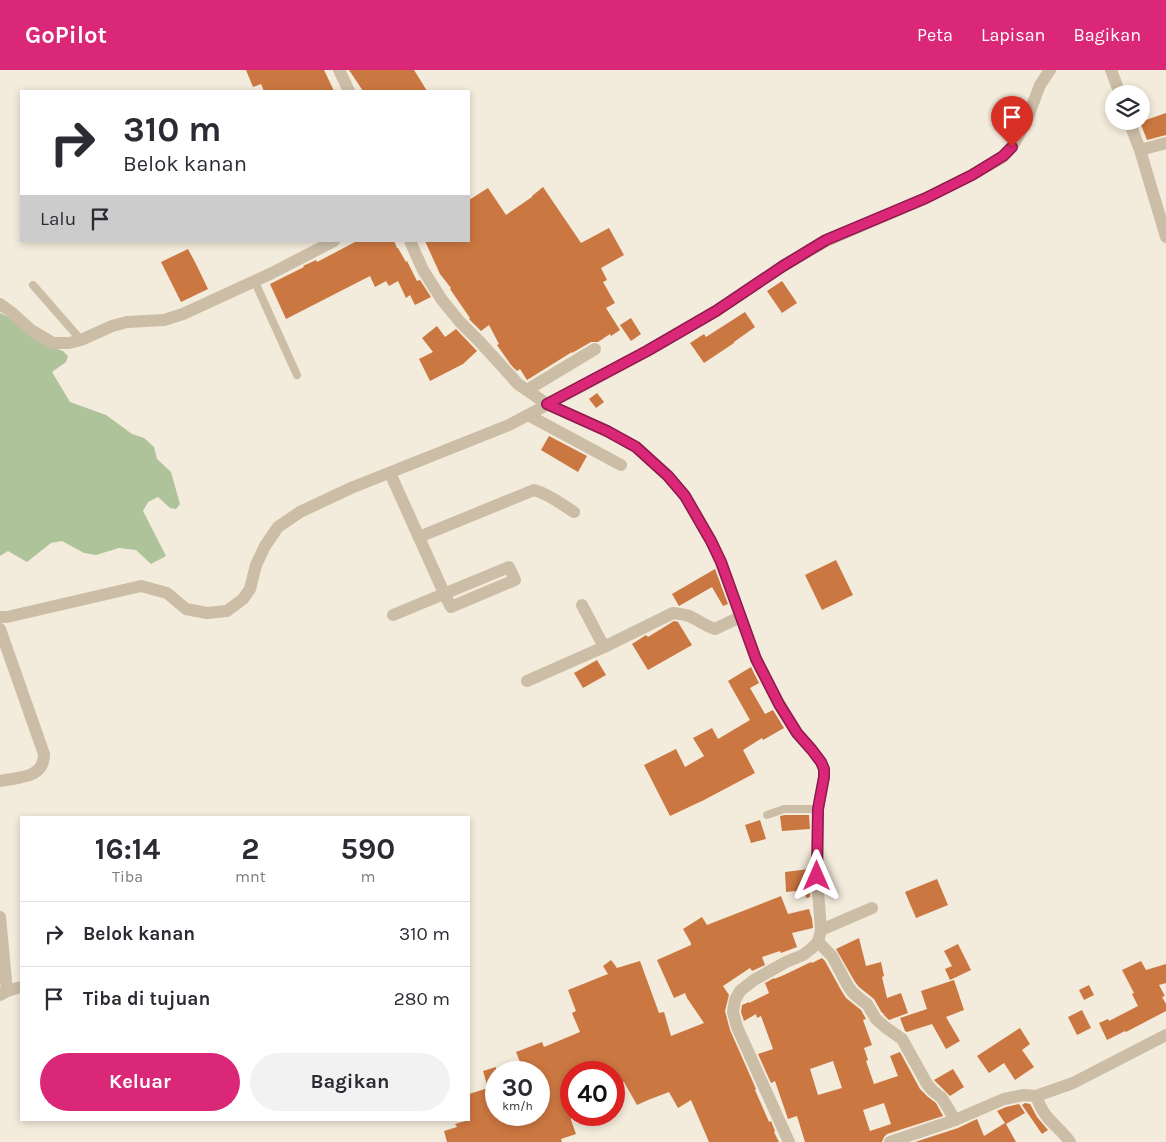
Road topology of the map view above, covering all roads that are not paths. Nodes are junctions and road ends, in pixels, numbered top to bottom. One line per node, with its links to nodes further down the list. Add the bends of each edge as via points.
1 (339, 70): 5 (street)
2 (1050, 70): 19 (street, via 1040,85 1026,122 1003,156 926,198 826,240 716,311)
3 (1111, 70): 4 (street)
4 (1117, 85)
5 (349, 90)
6 (1132, 130): 8 (street)
7 (1166, 143): 8 (street)
8 (1140, 150): 9 (street)
9 (1166, 236)
10 (332, 242): 12 (street)
11 (410, 242): 18 (street, via 442,300)
12 (255, 280): 15 (street, via 183,314 164,320 127,322); 17 (lane)
13 (33, 285): 15 (lane)
14 (0, 304): 15 (street, via 31,330 53,343 70,344)
15 (81, 340)
16 (594, 349): 18 (street)
17 (297, 375)
18 (527, 390): 19 (street)
19 (547, 404): 20 (street); 29 (street, via 636,447 668,476 685,496 711,541)
20 (528, 415): 21 (street); 22 (street)
21 (621, 465)
22 (390, 473): 24 (street); 28 (street, via 300,512 278,527 264,546 250,590 244,599 227,611 207,613 186,609 166,594 141,586)
23 (574, 512): 24 (street, via 534,490)
24 (419, 537): 25 (street)
25 (444, 593): 25 (street, via 509,567 515,580 451,607); 27 (street)
26 (582, 605): 31 (street)
27 (392, 616)
28 (0, 617)
29 (740, 617): 31 (street, via 715,629 684,614 673,613); 34 (street, via 756,659 779,704 824,769)
30 (0, 629): 33 (street, via 44,754 44,762 38,771)
31 (604, 647): 32 (street)
32 (527, 681)
33 (0, 781)
34 (818, 809): 35 (lane, via 784,809); 38 (street)
35 (767, 815)
36 (872, 908): 38 (street)
37 (0, 917): 40 (street)
38 (819, 936): 43 (street, via 848,986 867,1004 876,1019 902,1039 927,1084 942,1098); 44 (street, via 803,955 754,980 740,991 733,1012)
39 (20, 987): 40 (street)
40 (4, 993)
41 (1166, 1035): 42 (street, via 1073,1082)
42 (1036, 1096): 43 (street, via 1004,1099); 46 (street, via 1043,1112)
43 (955, 1120): 45 (street)
44 (789, 1142)
45 (890, 1142)
46 (1070, 1142)

